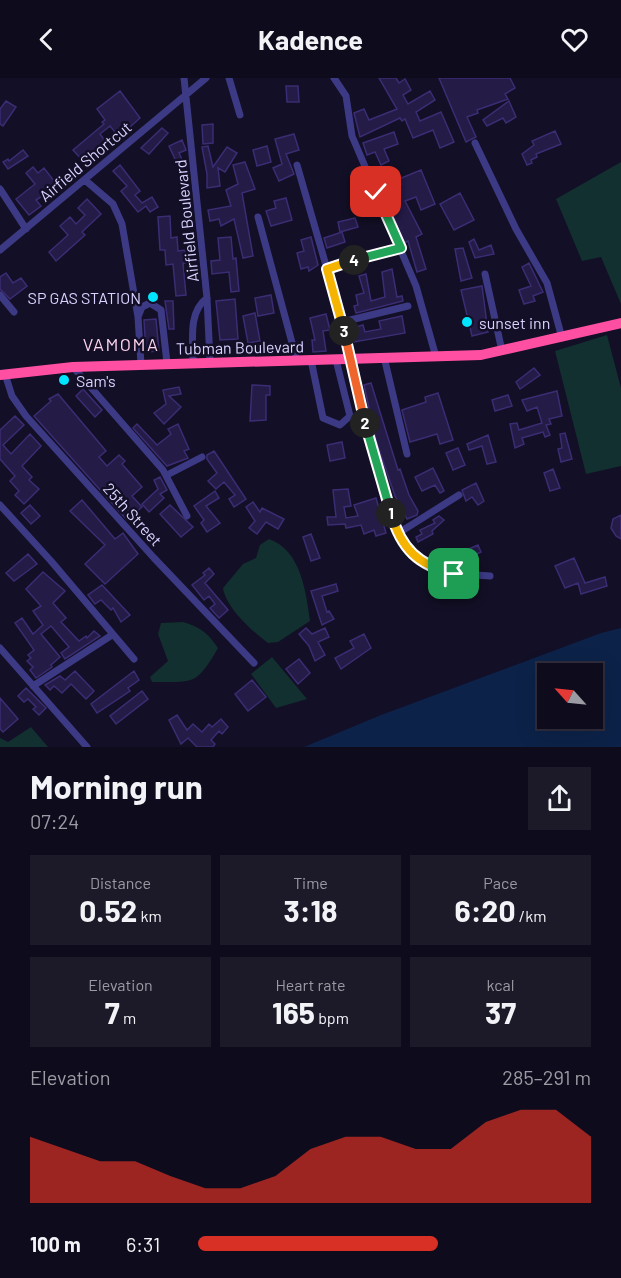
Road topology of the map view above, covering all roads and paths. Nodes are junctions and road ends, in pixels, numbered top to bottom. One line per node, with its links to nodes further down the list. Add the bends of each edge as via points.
1 (184, 78): 5 (street, Airfield Boulevard)
2 (206, 78): 5 (street, Airfield Shortcut)
3 (229, 78): 6 (street)
4 (334, 78): 13 (street, via 346,96 352,136)
5 (188, 92): 9 (street, Airfield Shortcut); 18 (street, Airfield Boulevard)
6 (240, 115)
7 (475, 142): 26 (street, via 516,229 547,283)
8 (297, 165): 15 (street)
9 (85, 180): 12 (street, Airfield Shortcut); 21 (street, via 113,204 122,224)
10 (0, 189): 12 (street)
11 (258, 217): 35 (street)
12 (26, 229): 14 (street, Airfield Shortcut)
13 (401, 248): 15 (street); 29 (street)
14 (0, 250)
15 (327, 269): 22 (street)
16 (485, 274): 27 (street)
17 (0, 295): 20 (street)
18 (207, 298): 24 (street, Airfield Boulevard); 25 (street, via 194,312)
19 (408, 306): 22 (street)
20 (14, 312)
21 (138, 317): 36 (street, via 142,307 150,303 161,310); 37 (street)
22 (342, 322): 30 (street)
23 (621, 323): 26 (highway, Tubman Boulevard)
24 (210, 332): 25 (street); 33 (street, Airfield Boulevard)
25 (194, 334): 34 (street)
26 (562, 338): 27 (highway, Tubman Boulevard)
27 (502, 351): 29 (highway, Tubman Boulevard)
28 (384, 357): 29 (highway, Tubman Boulevard); 30 (highway, Tubman Boulevard); 40 (street)
29 (436, 357)
30 (352, 358): 32 (highway, Tubman Boulevard); 46 (street, via 378,474)
31 (311, 360): 32 (highway, Tubman Boulevard); 32 (street, via 319,411 323,418 340,425 350,416); 35 (highway, Tubman Boulevard)
32 (336, 360)
33 (210, 361): 34 (highway, Tubman Boulevard); 35 (highway, Tubman Boulevard)
34 (193, 362): 36 (highway, Tubman Boulevard)
35 (297, 362)
36 (167, 363): 37 (highway, Tubman Boulevard)
37 (141, 364): 38 (highway, Tubman Boulevard)
38 (73, 367): 39 (highway, Tubman Boulevard); 42 (street)
39 (2, 375): 51 (street, 25th Street, via 26,416)
40 (407, 454)
41 (202, 457): 42 (street)
42 (167, 475): 45 (street)
43 (459, 495): 46 (street)
44 (0, 505): 48 (street)
45 (187, 516)
46 (397, 534): 47 (street, via 413,554 434,569)
47 (490, 576)
48 (112, 635): 50 (street); 52 (street)
49 (0, 648): 52 (street)
50 (134, 659)
51 (254, 663)
52 (33, 686): 53 (street)
53 (87, 747)

